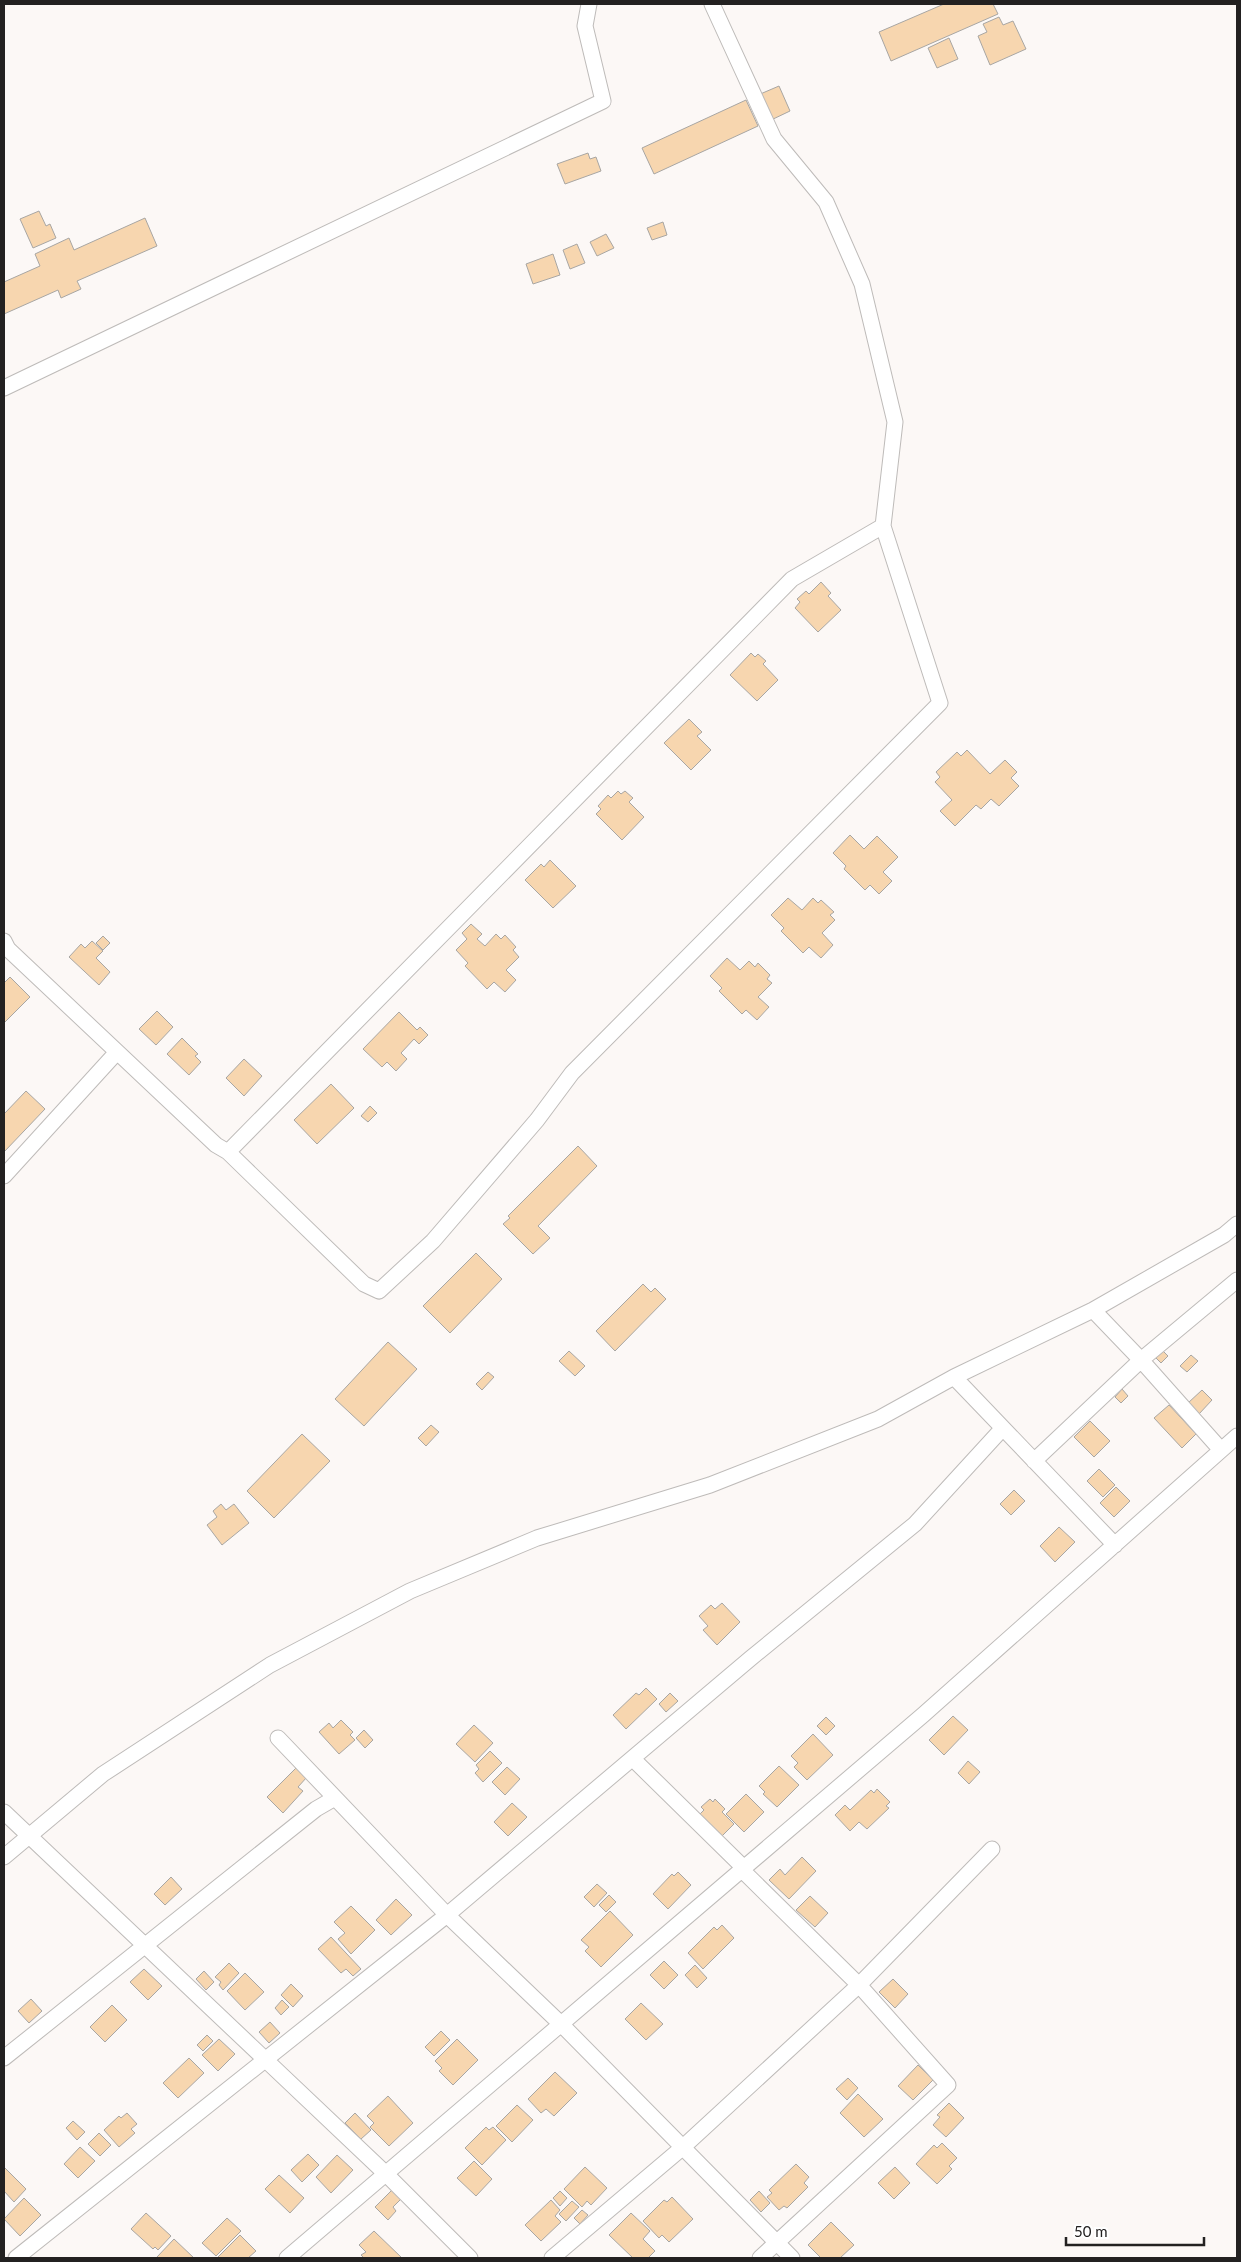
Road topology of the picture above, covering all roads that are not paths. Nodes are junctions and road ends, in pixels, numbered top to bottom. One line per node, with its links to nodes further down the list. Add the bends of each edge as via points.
1 (588, 4): 3 (street, via 585,26 603,101)
2 (712, 4): 4 (street, via 774,139 826,202 862,284 895,422)
3 (4, 388)
4 (883, 526): 7 (street, via 792,579); 7 (street, via 940,703 572,1073 537,1120 433,1241 379,1291 364,1284)
5 (5, 948): 6 (street)
6 (117, 1052): 7 (street, via 216,1145); 8 (street)
7 (228, 1152)
8 (4, 1176)
9 (1237, 1224): 11 (street, via 1224,1235)
10 (1237, 1280): 12 (street)
11 (1093, 1310): 12 (street); 13 (street)
12 (1142, 1360): 16 (street); 17 (street)
13 (954, 1377): 14 (street); 23 (street, via 869,1422 710,1484 537,1538 410,1591 270,1665 103,1774)
14 (1002, 1429): 17 (street); 20 (street, via 915,1524)
15 (1237, 1436): 16 (street)
16 (1222, 1450): 18 (street)
17 (1034, 1461): 18 (street)
18 (1115, 1545): 26 (street, via 924,1715)
19 (278, 1738): 21 (street)
20 (634, 1759): 26 (street, via 743,1867); 27 (street)
21 (335, 1798): 27 (street); 28 (street, via 316,1809)
22 (4, 1812): 23 (street)
23 (30, 1836): 25 (street); 28 (street)
24 (992, 1849): 29 (street)
25 (4, 1857)
26 (742, 1870): 29 (street); 30 (street)
27 (447, 1915): 30 (street); 32 (street)
28 (145, 1946): 31 (street); 32 (street)
29 (859, 1985): 33 (street); 35 (street, via 948,2085)
30 (562, 2025): 33 (street); 34 (street)
31 (4, 2058)
32 (265, 2062): 34 (street); 36 (street)
33 (682, 2148): 35 (street); 39 (street)
34 (385, 2175): 37 (street); 38 (street)
35 (776, 2243): 40 (street); 41 (street)
36 (16, 2258)
37 (287, 2258)
38 (470, 2258)
39 (552, 2258)
40 (760, 2258)
41 (792, 2258)

